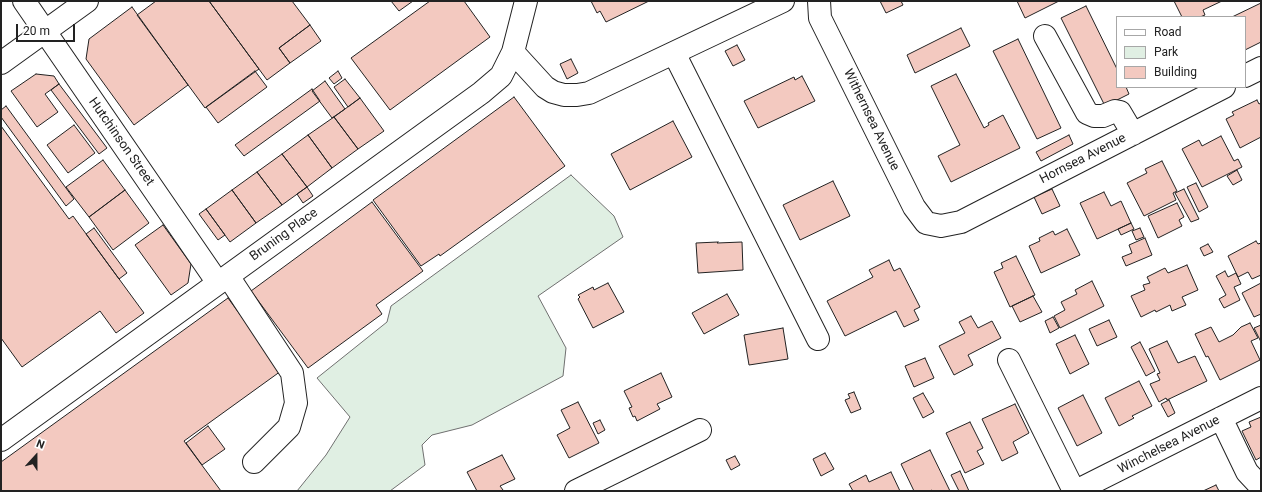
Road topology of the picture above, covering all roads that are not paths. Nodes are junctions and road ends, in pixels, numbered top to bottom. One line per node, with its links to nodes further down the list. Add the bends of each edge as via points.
1 (24, 1): 6 (street, Hutchinson Street)
2 (87, 1): 6 (street)
3 (526, 1): 8 (street, Bruning Place)
4 (783, 1): 9 (street)
5 (819, 1): 15 (street, Withernsea Avenue, via 820,18 914,207 926,223)
6 (45, 31): 10 (street); 16 (street, Hutchinson Street)
7 (1045, 36): 14 (street, via 1087,113 1103,116 1115,111 1120,112)
8 (513, 52): 9 (street, via 544,87 564,95 589,93); 16 (street, Bruning Place, via 501,76 481,93)
9 (674, 53): 17 (street)
10 (1, 63)
11 (1261, 68): 12 (street)
12 (1246, 76)
13 (1222, 88): 14 (street, Hornsea Avenue)
14 (1133, 134): 15 (street, Hornsea Avenue, via 961,222)
15 (941, 226)
16 (223, 279): 22 (street, Bruning Place); 23 (street, Hutchinson Street, via 292,373 296,403 289,427)
17 (818, 339)
18 (1009, 360): 26 (street)
19 (1261, 398): 20 (street, Winchelsea Avenue)
20 (1221, 418): 24 (street, via 1247,472); 26 (street, Winchelsea Avenue)
21 (700, 430): 25 (street)
22 (1, 440)
23 (254, 462)
24 (1261, 488)
25 (576, 491)
26 (1075, 491)

